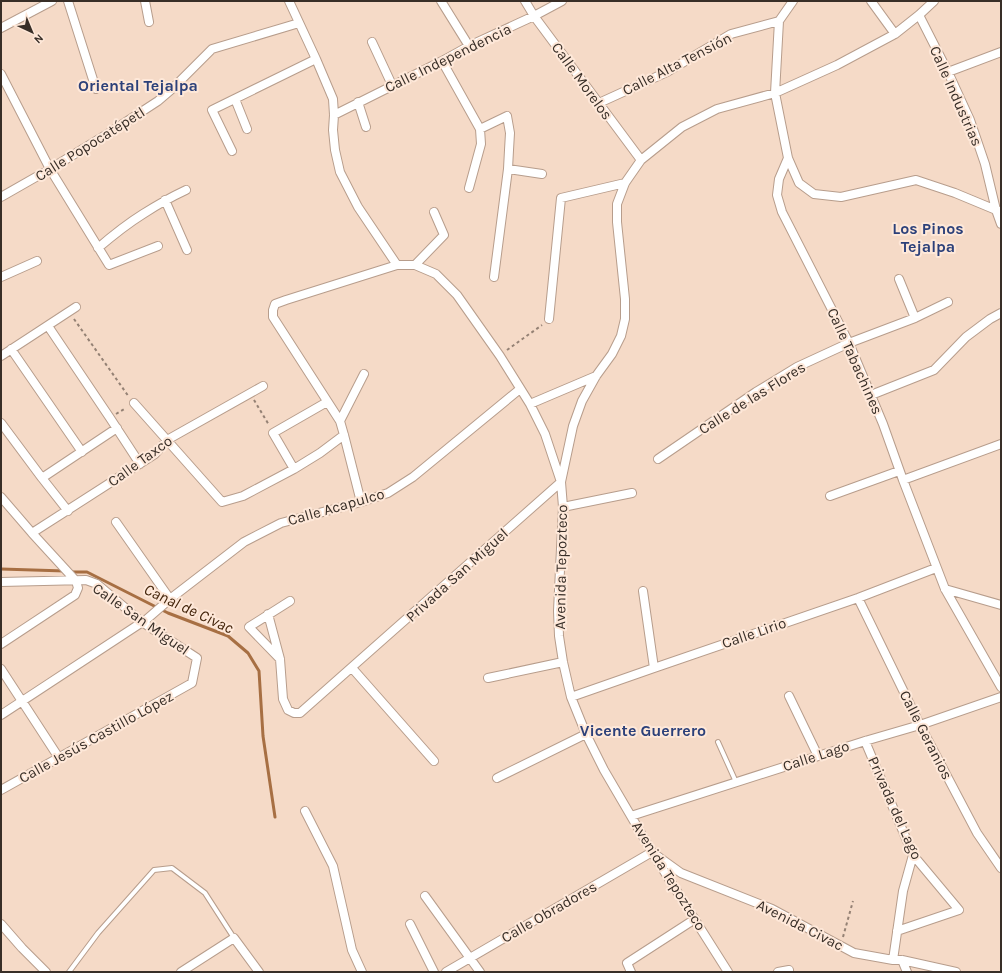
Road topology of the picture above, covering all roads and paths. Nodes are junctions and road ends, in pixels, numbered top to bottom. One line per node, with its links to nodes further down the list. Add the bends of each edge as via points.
1 (52, 1): 16 (street)
2 (68, 1): 26 (street)
3 (145, 1): 13 (street)
4 (289, 1): 15 (street)
5 (441, 1): 19 (street)
6 (525, 1): 12 (street, Calle Morelos)
7 (562, 1): 12 (street, Calle Independencia)
8 (792, 1): 14 (street)
9 (872, 1): 17 (street)
10 (934, 1): 11 (street, Avenida Tepozteco)
11 (919, 15): 17 (street, Avenida Tepozteco); 23 (street, Calle Industrias)
12 (534, 16): 19 (street, Calle Independencia); 30 (street, Calle Morelos)
13 (149, 22)
14 (779, 22): 27 (street); 30 (street, Calle Alta Tensión, via 731,34 667,72)
15 (300, 23): 21 (street); 38 (street, Calle Popocatépetl, via 212,49 158,101)
16 (1, 28)
17 (895, 34): 27 (street, Avenida Tepozteco, via 837,65)
18 (372, 42): 25 (street)
19 (469, 46): 22 (street, Calle Independencia)
20 (1001, 52): 23 (street)
21 (316, 58): 28 (street); 31 (street, via 334,99)
22 (442, 61): 25 (street, Calle Independencia); 34 (street)
23 (948, 72): 46 (street, Calle Industrias, via 970,120)
24 (1, 74): 38 (street)
25 (392, 86): 29 (street, Calle Independencia)
26 (96, 89)
27 (775, 93): 36 (street); 37 (street, Avenida Tepozteco, via 717,109 682,127)
28 (235, 99): 33 (street); 35 (street, via 212,110)
29 (358, 102): 31 (street, Calle Independencia); 32 (street)
30 (599, 103): 37 (street, Calle Morelos)
31 (334, 115): 53 (street, via 335,150 340,172 358,207)
32 (366, 127)
33 (247, 129)
34 (480, 129): 39 (street, via 507,116 510,133); 42 (street, via 481,144)
35 (232, 151)
36 (788, 158): 46 (street, via 799,183 814,194 841,197 916,180); 64 (street, Calle Tabachines, via 778,180 777,195 782,212)
37 (641, 160): 41 (street, Avenida Tepozteco)
38 (50, 169): 44 (street, Calle Popocatépetl); 50 (street)
39 (508, 169): 40 (street); 56 (street)
40 (542, 174)
41 (625, 183): 62 (street, via 561,198); 69 (street, Avenida Tepozteco, via 617,204 616,222 625,319 621,336 612,354)
42 (468, 188)
43 (186, 190): 45 (street)
44 (1, 197)
45 (165, 200): 50 (street, via 119,230); 51 (street)
46 (998, 211): 48 (street, Calle Industrias)
47 (434, 212): 54 (street, via 444,235)
48 (1001, 224)
49 (158, 246): 50 (street, via 109,264)
50 (98, 248)
51 (187, 250)
52 (37, 261): 55 (street)
53 (397, 265): 54 (street); 74 (street, via 275,304 273,317)
54 (415, 265): 67 (street, via 436,274 457,295)
55 (1, 276)
56 (494, 277)
57 (899, 279): 61 (street)
58 (948, 302): 61 (street, Calle de las Flores)
59 (73, 309): 63 (street); 75 (path)
60 (1001, 313): 73 (street, via 966,337 934,370)
61 (915, 318): 64 (street, Calle de las Flores)
62 (549, 320): 67 (path)
63 (48, 326): 65 (street); 77 (street)
64 (849, 343): 73 (street, Calle Tabachines); 86 (street, Calle de las Flores, via 797,367)
65 (11, 349): 66 (street); 85 (street)
66 (1, 356)
67 (500, 356): 71 (street)
68 (364, 374): 78 (street)
69 (596, 376): 76 (street); 92 (street, Avenida Tepozteco, via 582,401 573,426)
70 (263, 386): 72 (street, Calle Taxco)
71 (520, 389): 76 (street); 96 (street, Calle Acapulco, via 413,477 388,493)
72 (251, 394): 81 (path); 83 (street, Calle Taxco)
73 (871, 395): 89 (street, Calle Tabachines)
74 (327, 402): 78 (street); 81 (street)
75 (134, 403): 77 (path); 83 (street)
76 (530, 404): 92 (street, via 545,434)
77 (110, 418): 80 (street)
78 (340, 421): 82 (street)
79 (1, 423): 90 (street)
80 (117, 428): 85 (street); 87 (street)
81 (273, 433): 88 (street)
82 (344, 434): 88 (street); 96 (street)
83 (167, 440): 87 (street, Calle Taxco, via 155,454); 88 (street, via 222,502 243,496)
84 (1001, 444): 91 (street)
85 (82, 452): 90 (street)
86 (658, 459)
87 (140, 464): 98 (street, Calle Taxco)
88 (294, 469)
89 (899, 471): 91 (street, Calle Tabachines); 94 (street)
90 (42, 478): 98 (street)
91 (903, 480): 101 (street, Calle Tabachines)
92 (561, 482): 97 (street, Avenida Tepozteco); 115 (street, Privada San Miguel)
93 (632, 493): 97 (street)
94 (830, 496)
95 (1, 497): 100 (street)
96 (361, 502): 107 (street, Calle Acapulco, via 281,523 244,542)
97 (563, 507): 114 (street, Avenida Tepozteco, via 558,611)
98 (68, 511): 100 (street, Calle Taxco)
99 (116, 522): 107 (street)
100 (32, 533): 102 (street)
101 (936, 568): 104 (street, Calle Tabachines); 106 (street, Calle Lirio)
102 (73, 578): 103 (street, Calle San Miguel); 111 (street, Calle San Miguel, via 97,584); 112 (street, via 78,588 75,595)
103 (1, 582)
104 (945, 589): 109 (street); 120 (street, Calle Tabachines)
105 (643, 591): 116 (street)
106 (858, 598): 116 (street, Calle Lirio); 126 (street, Calle Geranios)
107 (170, 599): 111 (street, Calle Acapulco)
108 (290, 601): 110 (street)
109 (1001, 604)
110 (268, 614): 113 (street); 113 (street, via 249,627)
111 (144, 621): 119 (street, Calle San Miguel, via 197,658); 124 (street, Calle Acapulco)
112 (1, 644)
113 (280, 659): 115 (street, Privada San Miguel, via 283,699 288,710 300,713)
114 (563, 662): 118 (street); 122 (street, Avenida Tepozteco)
115 (352, 668): 132 (street)
116 (654, 668): 122 (street, Calle Lirio)
117 (1, 669): 124 (street)
118 (488, 678)
119 (192, 683): 131 (street, Calle Jesús Castillo López)
120 (1001, 687)
121 (789, 696): 130 (street)
122 (571, 697): 127 (street, Avenida Tepozteco)
123 (1001, 697): 126 (street, Calle Lago)
124 (22, 701): 125 (street, Calle Acapulco); 131 (street)
125 (1, 715)
126 (920, 725): 128 (street, Calle Lago); 140 (street, Calle Geranios, via 977,833)
127 (586, 734): 133 (street); 137 (street, Avenida Tepozteco)
128 (865, 741): 130 (street, Calle Lago); 139 (street, Privada del Lago)
129 (718, 742): 134 (lane)
130 (818, 756): 134 (street, Calle Lago)
131 (59, 758): 135 (street, Calle Jesús Castillo López)
132 (434, 761)
133 (496, 778)
134 (736, 782): 137 (street, Calle Lago)
135 (1, 790)
136 (305, 811): 157 (street, via 333,866 352,950)
137 (632, 816): 138 (street, Avenida Tepozteco)
138 (652, 852): 143 (street, Avenida Tepozteco); 148 (street, Avenida Civac, via 681,873 772,909); 149 (street, Calle Obradores)
139 (913, 855): 146 (street, via 903,891); 146 (street, Privada del Lago, via 959,910)
140 (1001, 868)
141 (425, 896): 149 (street)
142 (853, 901): 148 (path)
143 (695, 919): 161 (street, via 627,963); 162 (street, Avenida Tepozteco)
144 (1, 924): 153 (street)
145 (410, 924): 158 (street)
146 (897, 931): 150 (street)
147 (234, 938): 154 (lane, via 205,892 172,868 154,870 98,933); 155 (street); 156 (street)
148 (840, 945): 150 (street, Avenida Civac, via 854,953)
149 (469, 958): 159 (street, Calle Obradores); 160 (street)
150 (893, 960): 151 (street, Avenida Civac)
151 (902, 960): 164 (street); 165 (street, Avenida Civac)
152 (789, 970): 163 (street)
153 (46, 972)
154 (69, 972)
155 (181, 972)
156 (258, 972)
157 (362, 972)
158 (434, 972)
159 (446, 972)
160 (480, 972)
161 (631, 972)
162 (728, 972)
163 (778, 972)
164 (908, 972)
165 (956, 972)

